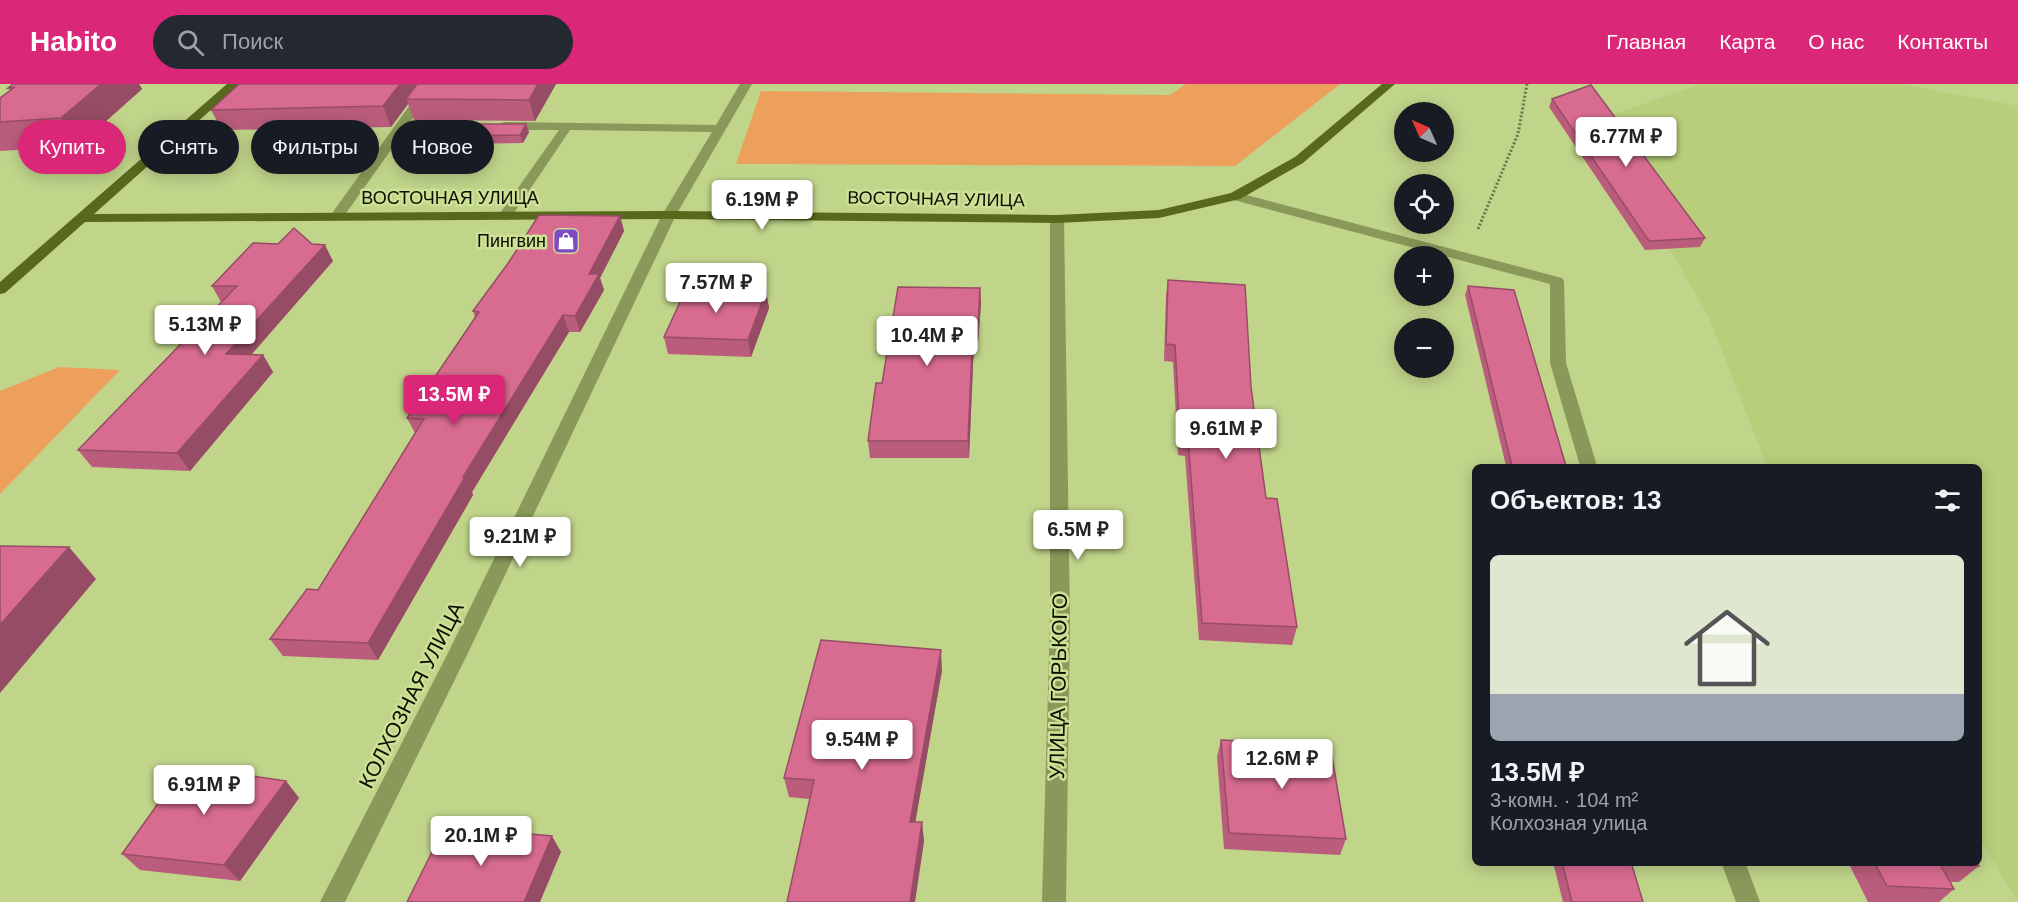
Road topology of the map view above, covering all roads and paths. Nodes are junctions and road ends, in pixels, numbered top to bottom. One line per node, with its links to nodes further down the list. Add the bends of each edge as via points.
1 (234, 84): 17 (main road)
2 (431, 84): 8 (street)
3 (730, 84): 7 (street)
4 (746, 84): 7 (street, КОЛХОЗНАЯ УЛИЦА)
5 (1389, 84): 13 (main road, ВОСТОЧНАЯ УЛИЦА, via 1299,160)
6 (1527, 84): 19 (path, via 1518,134)
7 (738, 98): 11 (street, КОЛХОЗНАЯ УЛИЦА)
8 (405, 120)
9 (494, 126): 10 (street)
10 (567, 126): 11 (street); 16 (street)
11 (720, 129): 14 (street, КОЛХОЗНАЯ УЛИЦА)
12 (391, 140): 15 (street)
13 (1235, 196): 18 (main road, ВОСТОЧНАЯ УЛИЦА, via 1159,214); 19 (street)
14 (669, 215): 16 (main road, ВОСТОЧНАЯ УЛИЦА); 18 (main road, ВОСТОЧНАЯ УЛИЦА); 23 (street, КОЛХОЗНАЯ УЛИЦА, via 458,655)
15 (337, 216): 16 (main road, ВОСТОЧНАЯ УЛИЦА); 17 (main road, ВОСТОЧНАЯ УЛИЦА)
16 (505, 216)
17 (84, 218): 20 (main road)
18 (1057, 219): 24 (street, УЛИЦА ГОРЬКОГО, via 1060,620)
19 (1466, 257): 21 (street, via 1557,281 1558,363)
20 (0, 290)
21 (1588, 464)
22 (1734, 866): 25 (street)
23 (332, 902)
24 (1054, 902)
25 (1748, 902)

